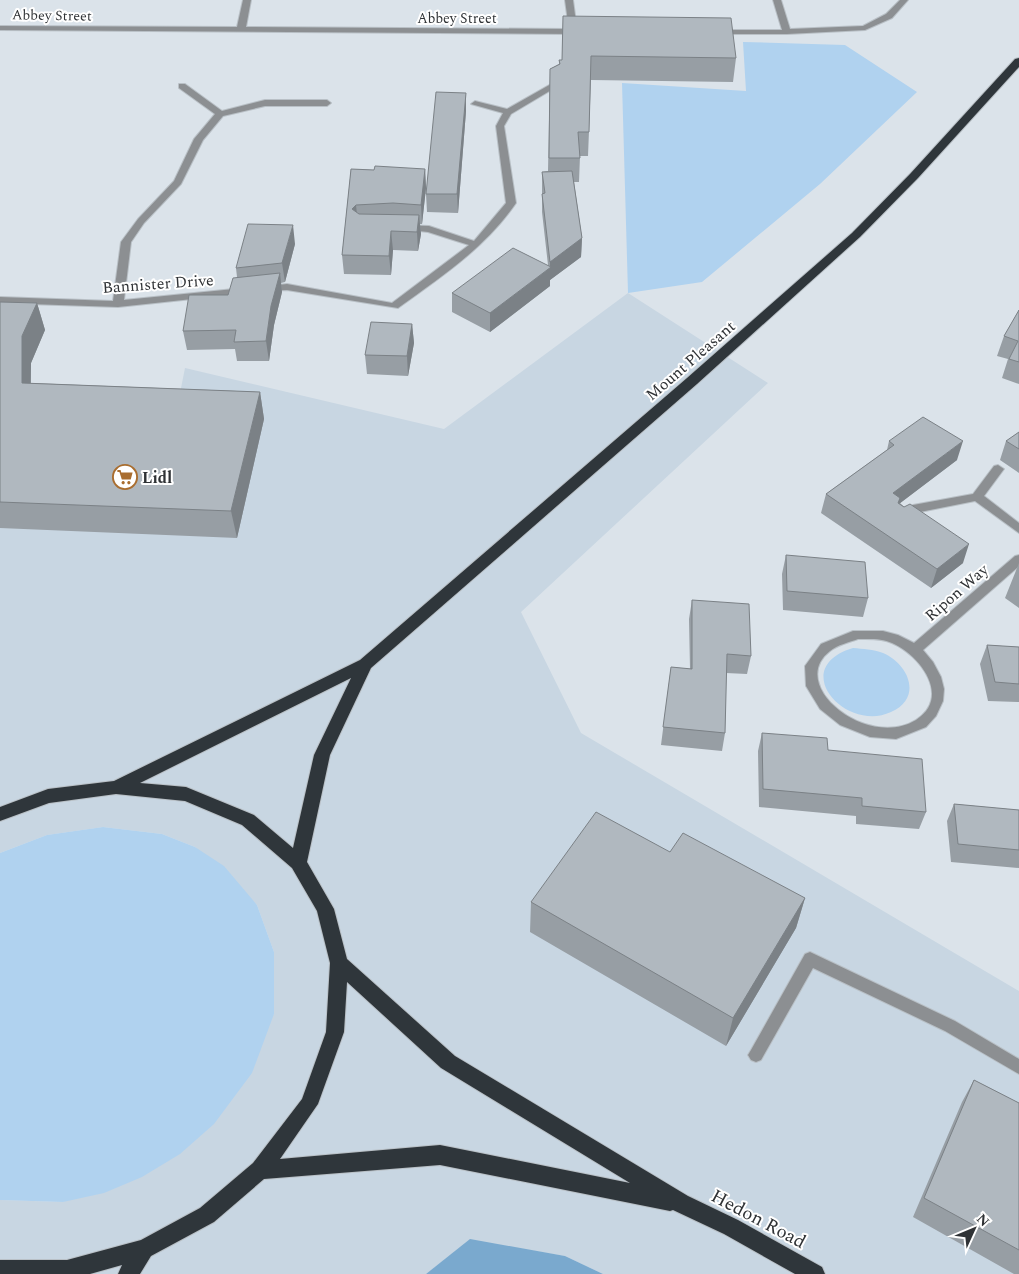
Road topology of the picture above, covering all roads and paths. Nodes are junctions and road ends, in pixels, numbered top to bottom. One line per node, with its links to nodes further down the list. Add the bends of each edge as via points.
1 (247, 0): 6 (street)
2 (569, 0): 6 (street, Abbey Street, via 578,32)
3 (778, 0): 8 (street)
4 (904, 0): 8 (street, via 889,16 865,28)
5 (0, 28): 6 (street, Abbey Street)
6 (242, 30)
7 (704, 32): 8 (street)
8 (787, 32)
9 (1019, 61): 26 (highway, Mount Pleasant, via 856,235)
10 (182, 86): 15 (street)
11 (554, 86): 14 (street)
12 (327, 103): 15 (street, via 265,103)
13 (475, 104): 14 (street)
14 (508, 112): 17 (street, Bannister Drive, via 500,126 511,204 499,221)
15 (220, 114): 19 (street, via 199,139 178,182 126,242)
16 (394, 227): 17 (street, via 429,229)
17 (474, 244): 19 (street, Bannister Drive, via 394,306 287,287)
18 (0, 300): 19 (street, Bannister Drive)
19 (118, 304)
20 (998, 469): 21 (street)
21 (976, 497): 22 (street, via 917,508); 23 (street)
22 (900, 520)
23 (1019, 529)
24 (1019, 558): 25 (street, Ripon Way)
25 (915, 650): 25 (street, via 930,664 938,680 939,696 933,711 920,724 903,731 882,733 860,729 840,720 824,707 814,692 811,675 814,660 824,647 838,638 877,634 898,640)
26 (365, 664): 27 (highway); 29 (highway, via 322,756)
27 (116, 787): 28 (highway, via 48,796); 29 (highway, via 186,794 239,816)
28 (0, 814)
29 (298, 863): 30 (highway, via 325,909)
30 (339, 963): 33 (highway, via 336,1032 309,1104); 34 (highway, via 448,1062)
31 (756, 1055): 32 (street, via 810,959 950,1026)
32 (1019, 1067)
33 (260, 1170): 34 (highway, via 440,1155); 35 (highway, via 207,1215)
34 (681, 1203): 38 (highway, Hedon Road)
35 (144, 1249): 36 (highway, via 67,1270); 37 (highway)
36 (0, 1270)
37 (128, 1274)
38 (815, 1274)

